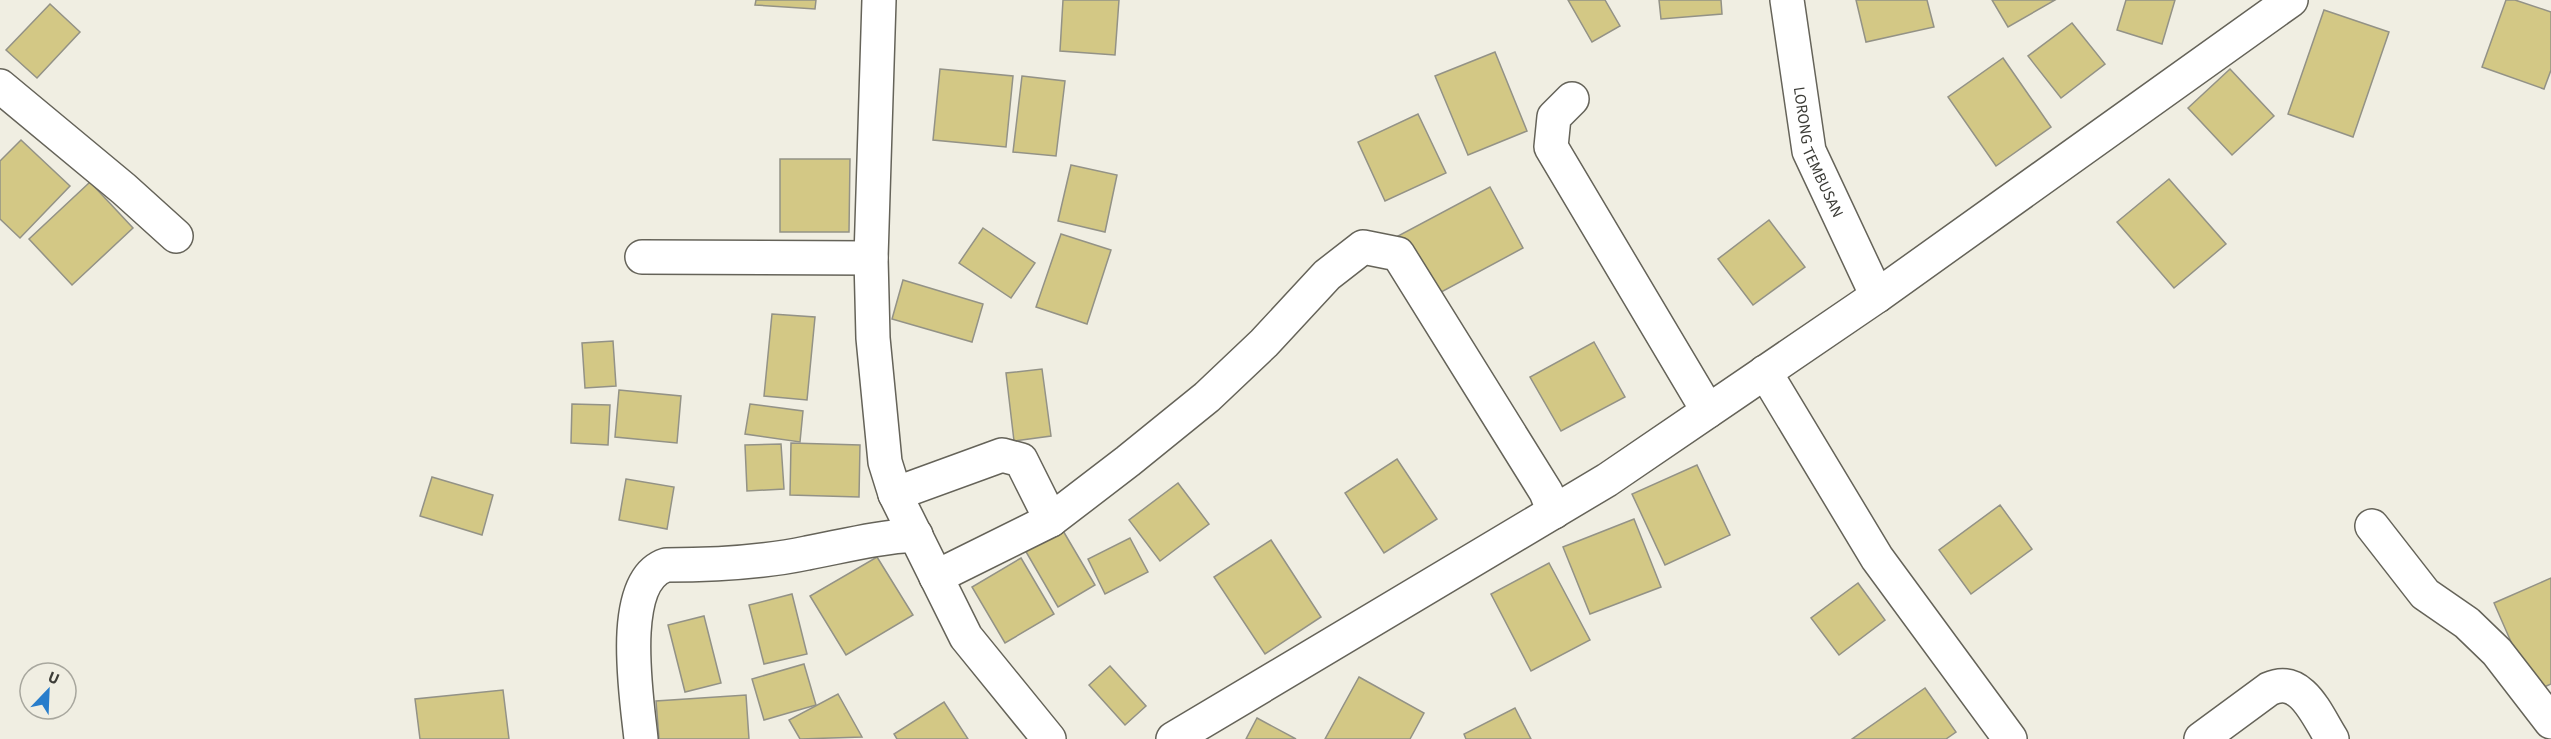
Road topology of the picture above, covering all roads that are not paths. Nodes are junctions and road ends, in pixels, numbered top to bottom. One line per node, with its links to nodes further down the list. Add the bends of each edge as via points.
1 (879, 0): 8 (street)
2 (1787, 0): 9 (street, LORONG TEMBUSAN, via 1809,151)
3 (2291, 0): 9 (street)
4 (0, 86): 6 (street)
5 (1572, 99): 11 (street, via 1554,117 1551,147)
6 (176, 236)
7 (642, 257): 8 (street)
8 (871, 258): 12 (street, via 873,338 885,462)
9 (1877, 296): 10 (street)
10 (1765, 372): 11 (street); 22 (street, via 1876,558)
11 (1708, 411): 13 (street)
12 (895, 494): 14 (street, via 1002,455 1012,456 1021,460); 16 (street)
13 (1554, 512): 14 (street, via 1546,492 1398,254 1364,247 1327,275 1208,397); 21 (street)
14 (1051, 520): 17 (street)
15 (2372, 526): 18 (street, via 2426,594 2467,623 2497,652)
16 (916, 535): 17 (street); 19 (street, via 881,537 726,566 657,568 641,595 633,634)
17 (936, 577): 20 (street, via 966,637)
18 (2551, 723)
19 (640, 739)
20 (1049, 739)
21 (1173, 739)
22 (2010, 739)
23 (2201, 739): 24 (street, via 2282,683 2304,695)
24 (2332, 739)

